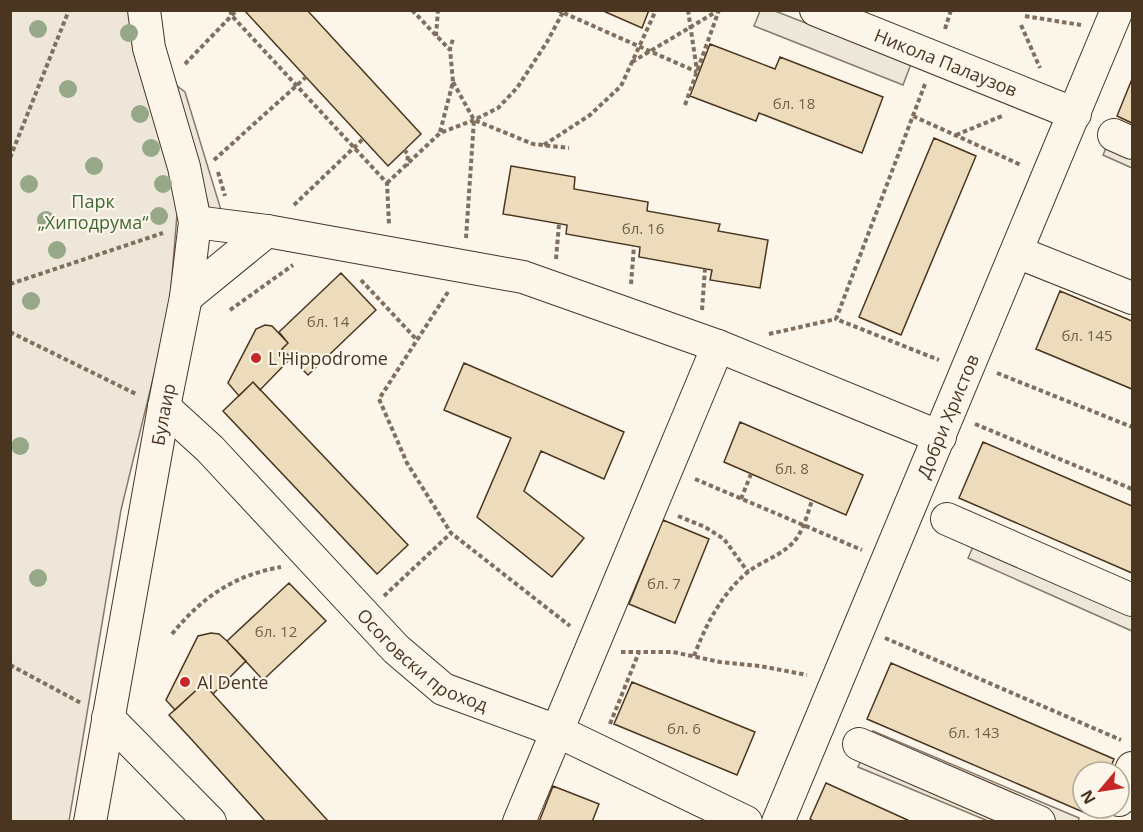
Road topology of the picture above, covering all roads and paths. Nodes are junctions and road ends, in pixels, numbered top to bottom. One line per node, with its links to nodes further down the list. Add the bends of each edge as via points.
1 (69, 10): 39 (path)
2 (144, 10): 44 (street, Булаир, via 148,48 184,168)
3 (230, 10): 13 (path)
4 (237, 10): 13 (path)
5 (412, 10): 17 (path)
6 (438, 10): 17 (path)
7 (557, 10): 12 (path)
8 (656, 10): 19 (path)
9 (688, 10): 16 (path)
10 (719, 10): 16 (path); 25 (path)
11 (816, 10): 22 (street, Никола Палаузов)
12 (564, 12): 19 (path); 32 (path, via 517,88 498,108)
13 (232, 16): 24 (path); 28 (path)
14 (1025, 16): 15 (path)
15 (1113, 20): 30 (street, Добри Христов)
16 (691, 27): 21 (path); 25 (path)
17 (436, 36): 20 (path)
18 (453, 39): 20 (path)
19 (639, 47): 21 (path); 23 (path)
20 (450, 49): 27 (path)
21 (650, 51): 23 (path); 25 (path)
22 (935, 58): 30 (street, Никола Палаузов); 31 (path)
23 (631, 62): 35 (path, via 621,86 590,115)
24 (185, 64)
25 (697, 72): 29 (path)
26 (306, 77): 28 (path)
27 (453, 82): 32 (path); 33 (path)
28 (296, 87): 36 (path); 40 (path)
29 (685, 105)
30 (1075, 114): 42 (street, Добри Христов)
31 (913, 116): 42 (path); 58 (path)
32 (474, 120): 33 (path); 35 (path); 50 (path)
33 (440, 133): 41 (path)
34 (363, 139): 36 (path)
35 (544, 145): 37 (path)
36 (354, 148): 43 (path); 45 (path)
37 (568, 148)
38 (404, 150): 41 (path, via 408,154)
39 (10, 158)
40 (214, 160)
41 (407, 166): 43 (path)
42 (1048, 178): 48 (street, Добри Христов)
43 (387, 183): 49 (path)
44 (195, 222): 45 (street); 53 (path); 54 (street, Булаир)
45 (267, 231): 46 (street); 54 (street)
46 (326, 242): 49 (street); 56 (path)
47 (634, 246): 57 (path)
48 (1017, 252): 55 (street); 62 (street, Добри Христов)
49 (391, 254): 50 (street)
50 (464, 267): 57 (street, via 523,277); 60 (path)
51 (705, 269): 61 (path)
52 (356, 275): 60 (path)
53 (10, 284)
54 (186, 297): 63 (street, Булаир)
55 (1132, 298)
56 (230, 310)
57 (628, 314): 61 (street)
58 (836, 319): 61 (path); 62 (path)
59 (10, 332): 63 (path)
60 (417, 340): 74 (path, via 379,399 407,463)
61 (709, 343): 64 (street); 66 (street)
62 (969, 367): 64 (street, Добри Христов); 65 (path)
63 (164, 407): 76 (street, Осоговски проход, via 196,435); 87 (street, Булаир)
64 (945, 425): 68 (path); 75 (street, Добри Христов)
65 (1132, 427)
66 (667, 468): 69 (path); 71 (street)
67 (751, 474): 69 (path)
68 (1132, 489)
69 (741, 499): 73 (path)
70 (812, 501): 73 (path)
71 (652, 504): 77 (path, via 724,539); 82 (street)
72 (947, 519): 78 (street)
73 (803, 525): 75 (path); 77 (path, via 795,541)
74 (451, 533): 79 (path); 82 (path)
75 (887, 561): 80 (street, Добри Христов)
76 (324, 572): 79 (street, Осоговски проход); 81 (path, via 287,566 246,576 198,604)
77 (748, 572): 84 (path, via 709,620)
78 (1132, 600)
79 (364, 615): 88 (street, Осоговски проход, via 442,689)
80 (860, 627): 86 (street, Добри Христов); 91 (path)
81 (172, 634)
82 (593, 644): 83 (path); 88 (street)
83 (639, 652): 84 (path); 90 (path)
84 (694, 656): 86 (path)
85 (10, 665): 87 (path)
86 (837, 682): 96 (street, Добри Христов)
87 (108, 718): 92 (street, Булаир); 93 (street)
88 (557, 732): 90 (street, Осоговски проход); 94 (street)
89 (859, 744): 97 (street)
90 (600, 752): 95 (street, Осоговски проход)
91 (1127, 754)
92 (90, 822)
93 (210, 822)
94 (519, 822)
95 (746, 822)
96 (778, 822)
97 (1039, 822)

